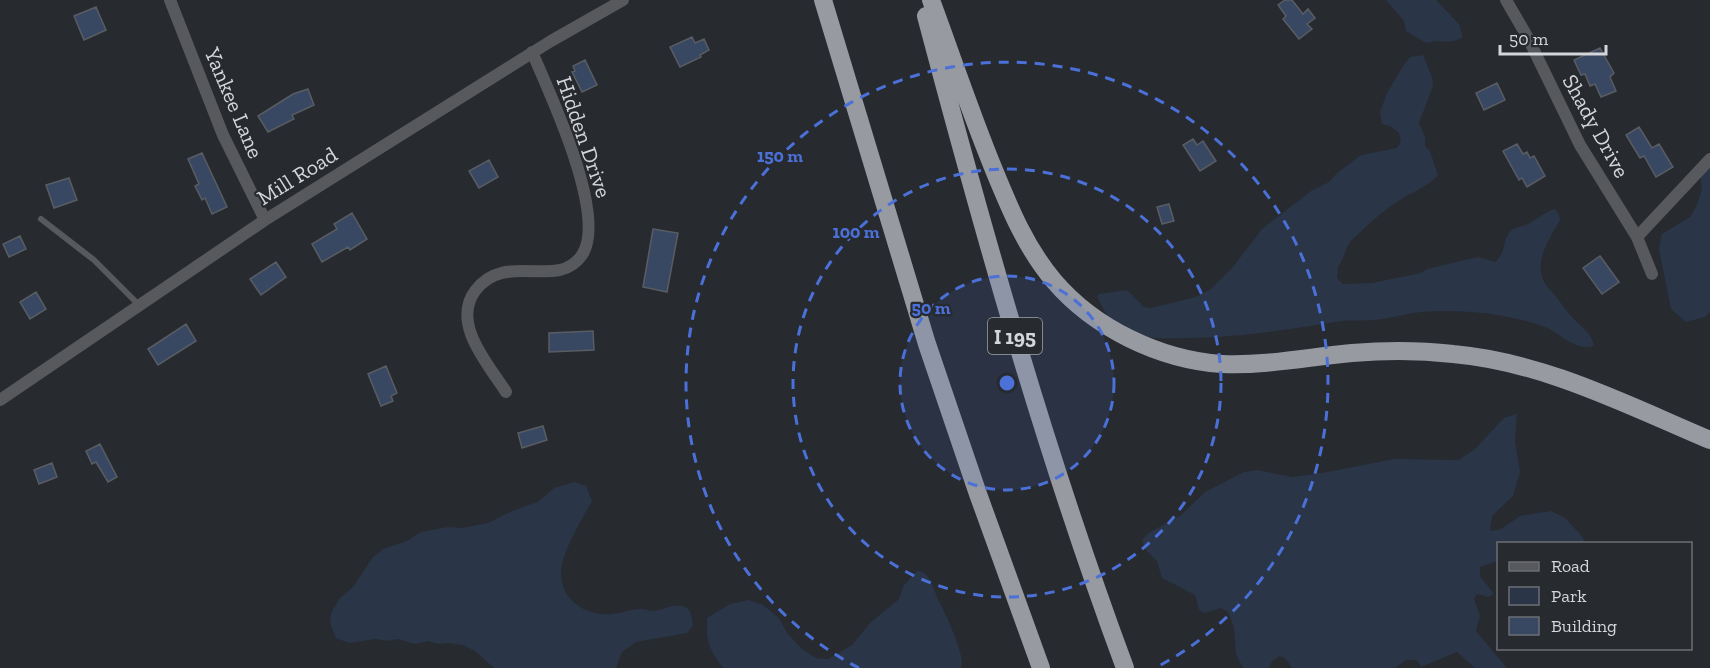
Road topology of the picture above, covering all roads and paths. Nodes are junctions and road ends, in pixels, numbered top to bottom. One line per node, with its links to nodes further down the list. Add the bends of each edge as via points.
1 (171, 0): 10 (street, Yankee Lane, via 223,135)
2 (623, 0): 7 (street, Mill Road)
3 (823, 0): 17 (highway, via 927,344)
4 (921, 0): 18 (highway, I 195, via 989,252)
5 (931, 0): 16 (highway, via 987,151 1030,248 1067,295 1133,340 1186,359 1220,363 1378,351 1480,357 1578,384)
6 (1506, 0): 11 (street, Shady Drive, via 1580,145)
7 (532, 52): 10 (street, Mill Road); 14 (street, Hidden Drive, via 579,172 588,207 588,234 582,255 574,263 555,271 492,275 472,295 467,314 470,333)
8 (1710, 159): 11 (street)
9 (41, 219): 13 (lane, via 94,260)
10 (265, 220): 13 (street, Mill Road)
11 (1637, 237): 12 (street, Shady Drive)
12 (1652, 274)
13 (139, 305): 15 (street, Mill Road)
14 (506, 392)
15 (0, 400)
16 (1710, 440)
17 (1041, 668)
18 (1125, 668)

